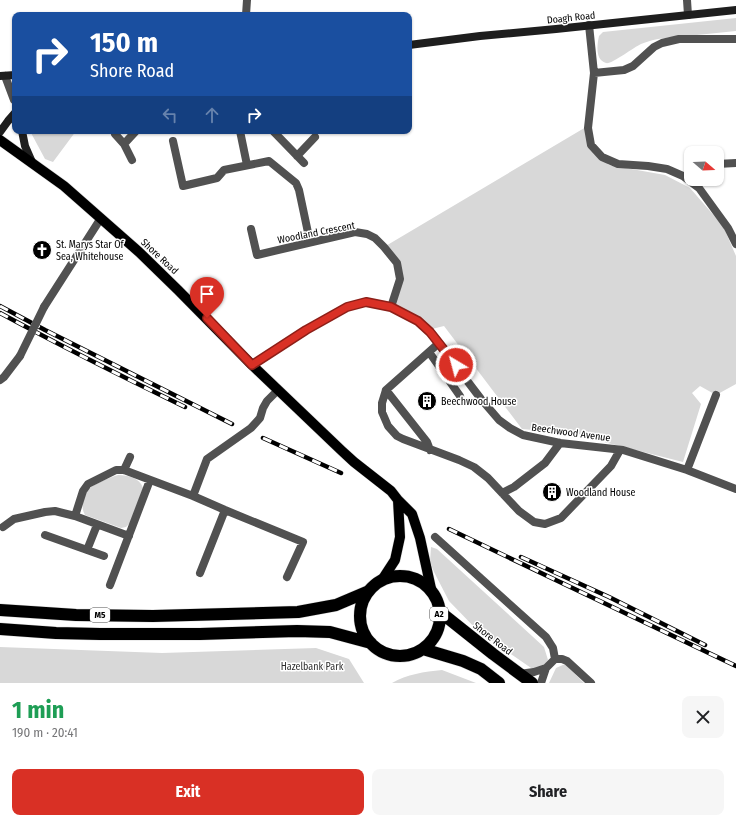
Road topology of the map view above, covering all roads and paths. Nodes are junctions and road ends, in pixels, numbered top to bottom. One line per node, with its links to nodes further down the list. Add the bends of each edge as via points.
1 (247, 0): 4 (street)
2 (687, 0): 5 (street)
3 (736, 10): 5 (main road, Doagh Road)
4 (246, 12)
5 (688, 15): 6 (main road, Doagh Road)
6 (589, 26): 8 (main road, Doagh Road); 9 (street)
7 (736, 39): 9 (street, via 679,39 662,43 624,70)
8 (412, 45)
9 (594, 73): 30 (street, via 588,128 591,145 602,157 618,164 667,169)
10 (3, 76): 11 (street)
11 (12, 96)
12 (12, 116): 13 (main road)
13 (0, 132)
14 (23, 134): 25 (main road)
15 (115, 134): 22 (street)
16 (133, 134): 22 (street)
17 (241, 134): 29 (street)
18 (276, 134): 23 (street)
19 (316, 137): 23 (street)
20 (0, 140): 25 (main road, Shore Road / A2)
21 (173, 141): 29 (street, via 183,186 217,178 224,170)
22 (124, 144): 24 (street)
23 (297, 156): 26 (street)
24 (132, 160)
25 (32, 163): 32 (main road, Shore Road / A2)
26 (304, 163)
27 (736, 163): 28 (street)
28 (724, 164)
29 (247, 165): 34 (street, via 269,161 296,183)
30 (684, 176)
31 (697, 186): 35 (street, via 728,228)
32 (101, 218): 39 (main road, Shore Road / A2, via 139,252); 40 (street, bridge, via 44,307 20,356)
33 (251, 229): 34 (street, Woodland Crescent, via 257,255)
34 (310, 242): 36 (street, Woodland Crescent, via 355,232 375,238 397,262 400,279)
35 (736, 244)
36 (391, 307): 37 (street, Beechwood Avenue, via 418,321); 39 (street, Beechwood Avenue, via 366,302 347,307)
37 (439, 343): 38 (street); 45 (street, Beechwood Avenue, via 499,420 523,436)
38 (429, 352): 42 (street); 44 (street)
39 (252, 365): 41 (main road, Shore Road / A2)
40 (0, 380)
41 (278, 390): 54 (street, via 267,401 260,418 251,428 207,459); 55 (main road, Shore Road / A2)
42 (386, 390): 46 (street, via 427,442); 46 (street, via 382,412 388,426 397,436)
43 (716, 395): 50 (street)
44 (460, 396)
45 (560, 443): 47 (street, Beechwood Avenue); 53 (street, via 545,463)
46 (430, 450): 53 (street, via 474,467)
47 (620, 450): 50 (street, Beechwood Avenue); 53 (street, via 611,466 561,518 545,524 534,522)
48 (130, 457): 49 (street)
49 (124, 470): 51 (street); 57 (street, via 116,470 88,484)
50 (686, 470): 52 (street, Beechwood Avenue)
51 (150, 480): 54 (street); 61 (street)
52 (736, 489)
53 (502, 493)
54 (193, 496): 56 (street)
55 (398, 500): 67 (main road, A2, via 400,537 395,560); 70 (main road, Shore Road / A2, via 412,514)
56 (225, 510): 65 (street); 66 (street, via 303,542)
57 (75, 516): 58 (street); 59 (street, via 55,511 45,512 14,518)
58 (97, 525): 61 (street); 63 (street)
59 (2, 527)
60 (45, 535): 63 (street)
61 (129, 536): 68 (street)
62 (435, 537): 76 (street, via 546,637 553,648)
63 (87, 550): 64 (street)
64 (104, 556)
65 (200, 573)
66 (287, 577)
67 (382, 580): 69 (highway, A2); 70 (highway, A2, via 404,576 415,579)
68 (110, 585)
69 (369, 591): 71 (highway, M5, via 336,604 298,612 122,616); 74 (highway, A2, via 360,612 364,634)
70 (432, 593): 72 (highway, A2)
71 (0, 610)
72 (439, 611): 75 (highway, A2, via 436,632); 78 (highway, Shore Road / A2)
73 (0, 629): 74 (highway, M5, via 100,634 330,632)
74 (371, 643): 75 (highway, A2, via 385,653 398,656)
75 (423, 649): 79 (highway, via 464,661 481,669)
76 (555, 659): 77 (street); 82 (street, via 567,661)
77 (546, 668): 78 (street); 81 (street)
78 (519, 674): 80 (highway, Shore Road / A2)
79 (499, 683)
80 (532, 683)
81 (541, 683)
82 (591, 683)

